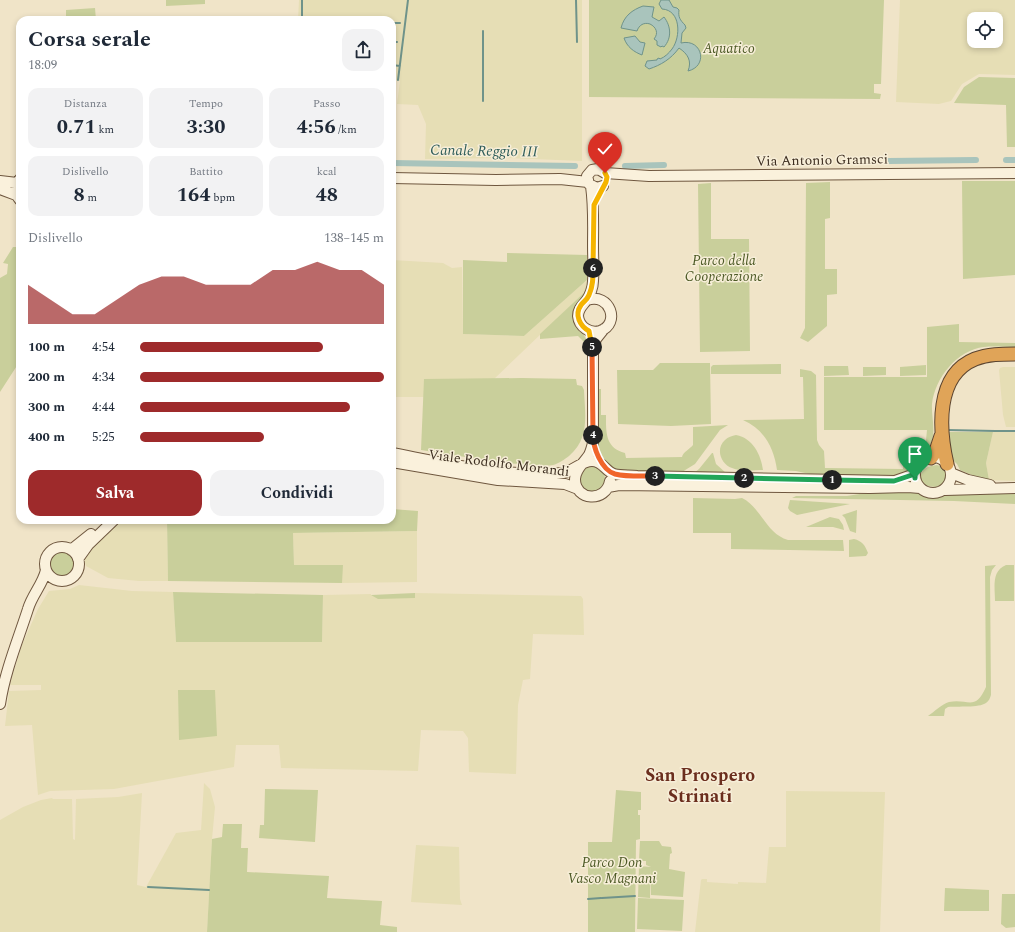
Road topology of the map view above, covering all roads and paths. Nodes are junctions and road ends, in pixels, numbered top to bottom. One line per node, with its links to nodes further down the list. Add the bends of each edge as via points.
1 (1015, 173): 3 (street, Via Antonio Gramsci, via 629,175)
2 (396, 178): 6 (street, Via Antonio Gramsci, via 560,178)
3 (605, 180): 6 (street, Via Antonio Gramsci, via 597,188); 6 (street, Via Antonio Gramsci, via 601,169 596,169); 9 (street)
4 (0, 181): 5 (street)
5 (16, 181)
6 (589, 181): 9 (street)
7 (0, 189): 8 (street)
8 (16, 196)
9 (594, 205): 10 (street)
10 (593, 282): 11 (street); 12 (street)
11 (587, 300): 12 (street, via 595,298); 14 (street, via 582,304 578,316 580,323)
12 (603, 301): 13 (street, via 608,305 612,316)
13 (604, 329): 14 (street); 15 (street, via 596,339)
14 (589, 331): 15 (street)
15 (593, 349): 18 (street)
16 (1015, 354): 17 (highway, via 985,356 962,368 946,392)
17 (941, 432): 20 (highway, via 938,446); 24 (highway)
18 (593, 443): 22 (street); 23 (street)
19 (396, 454): 22 (street, Viale Rodolfo Morandi, via 512,472 563,473)
20 (931, 458): 24 (street, Viale Rodolfo Morandi, via 940,458); 25 (street, via 918,465)
21 (396, 463): 30 (street, Viale Rodolfo Morandi, via 498,480 565,484)
22 (582, 465): 23 (street, Viale Rodolfo Morandi, via 594,461); 30 (street, Viale Rodolfo Morandi, via 575,476)
23 (605, 467): 25 (street, Viale Rodolfo Morandi, via 614,474 636,476 890,481); 26 (street, via 610,480)
24 (949, 468): 28 (street, Viale Rodolfo Morandi, via 968,480); 31 (street, via 950,482)
25 (915, 474): 27 (street)
26 (608, 487): 27 (street, Viale Rodolfo Morandi, via 619,485); 30 (street, Viale Rodolfo Morandi, via 602,494 593,497)
27 (920, 488): 31 (street, Viale Rodolfo Morandi, via 932,494)
28 (1000, 488): 29 (street, Viale Rodolfo Morandi); 31 (street, Viale Rodolfo Morandi)
29 (1015, 488)
30 (578, 489)
31 (945, 490)
32 (102, 524): 34 (street)
33 (110, 524): 35 (street, via 88,545)
34 (71, 550): 35 (street); 36 (street, via 62,547 53,550 46,558)
35 (78, 559): 37 (street, via 79,567 74,577)
36 (46, 570): 37 (street); 38 (street)
37 (58, 581): 38 (street, via 46,587)
38 (26, 615): 39 (street, via 9,664)
39 (0, 704)

